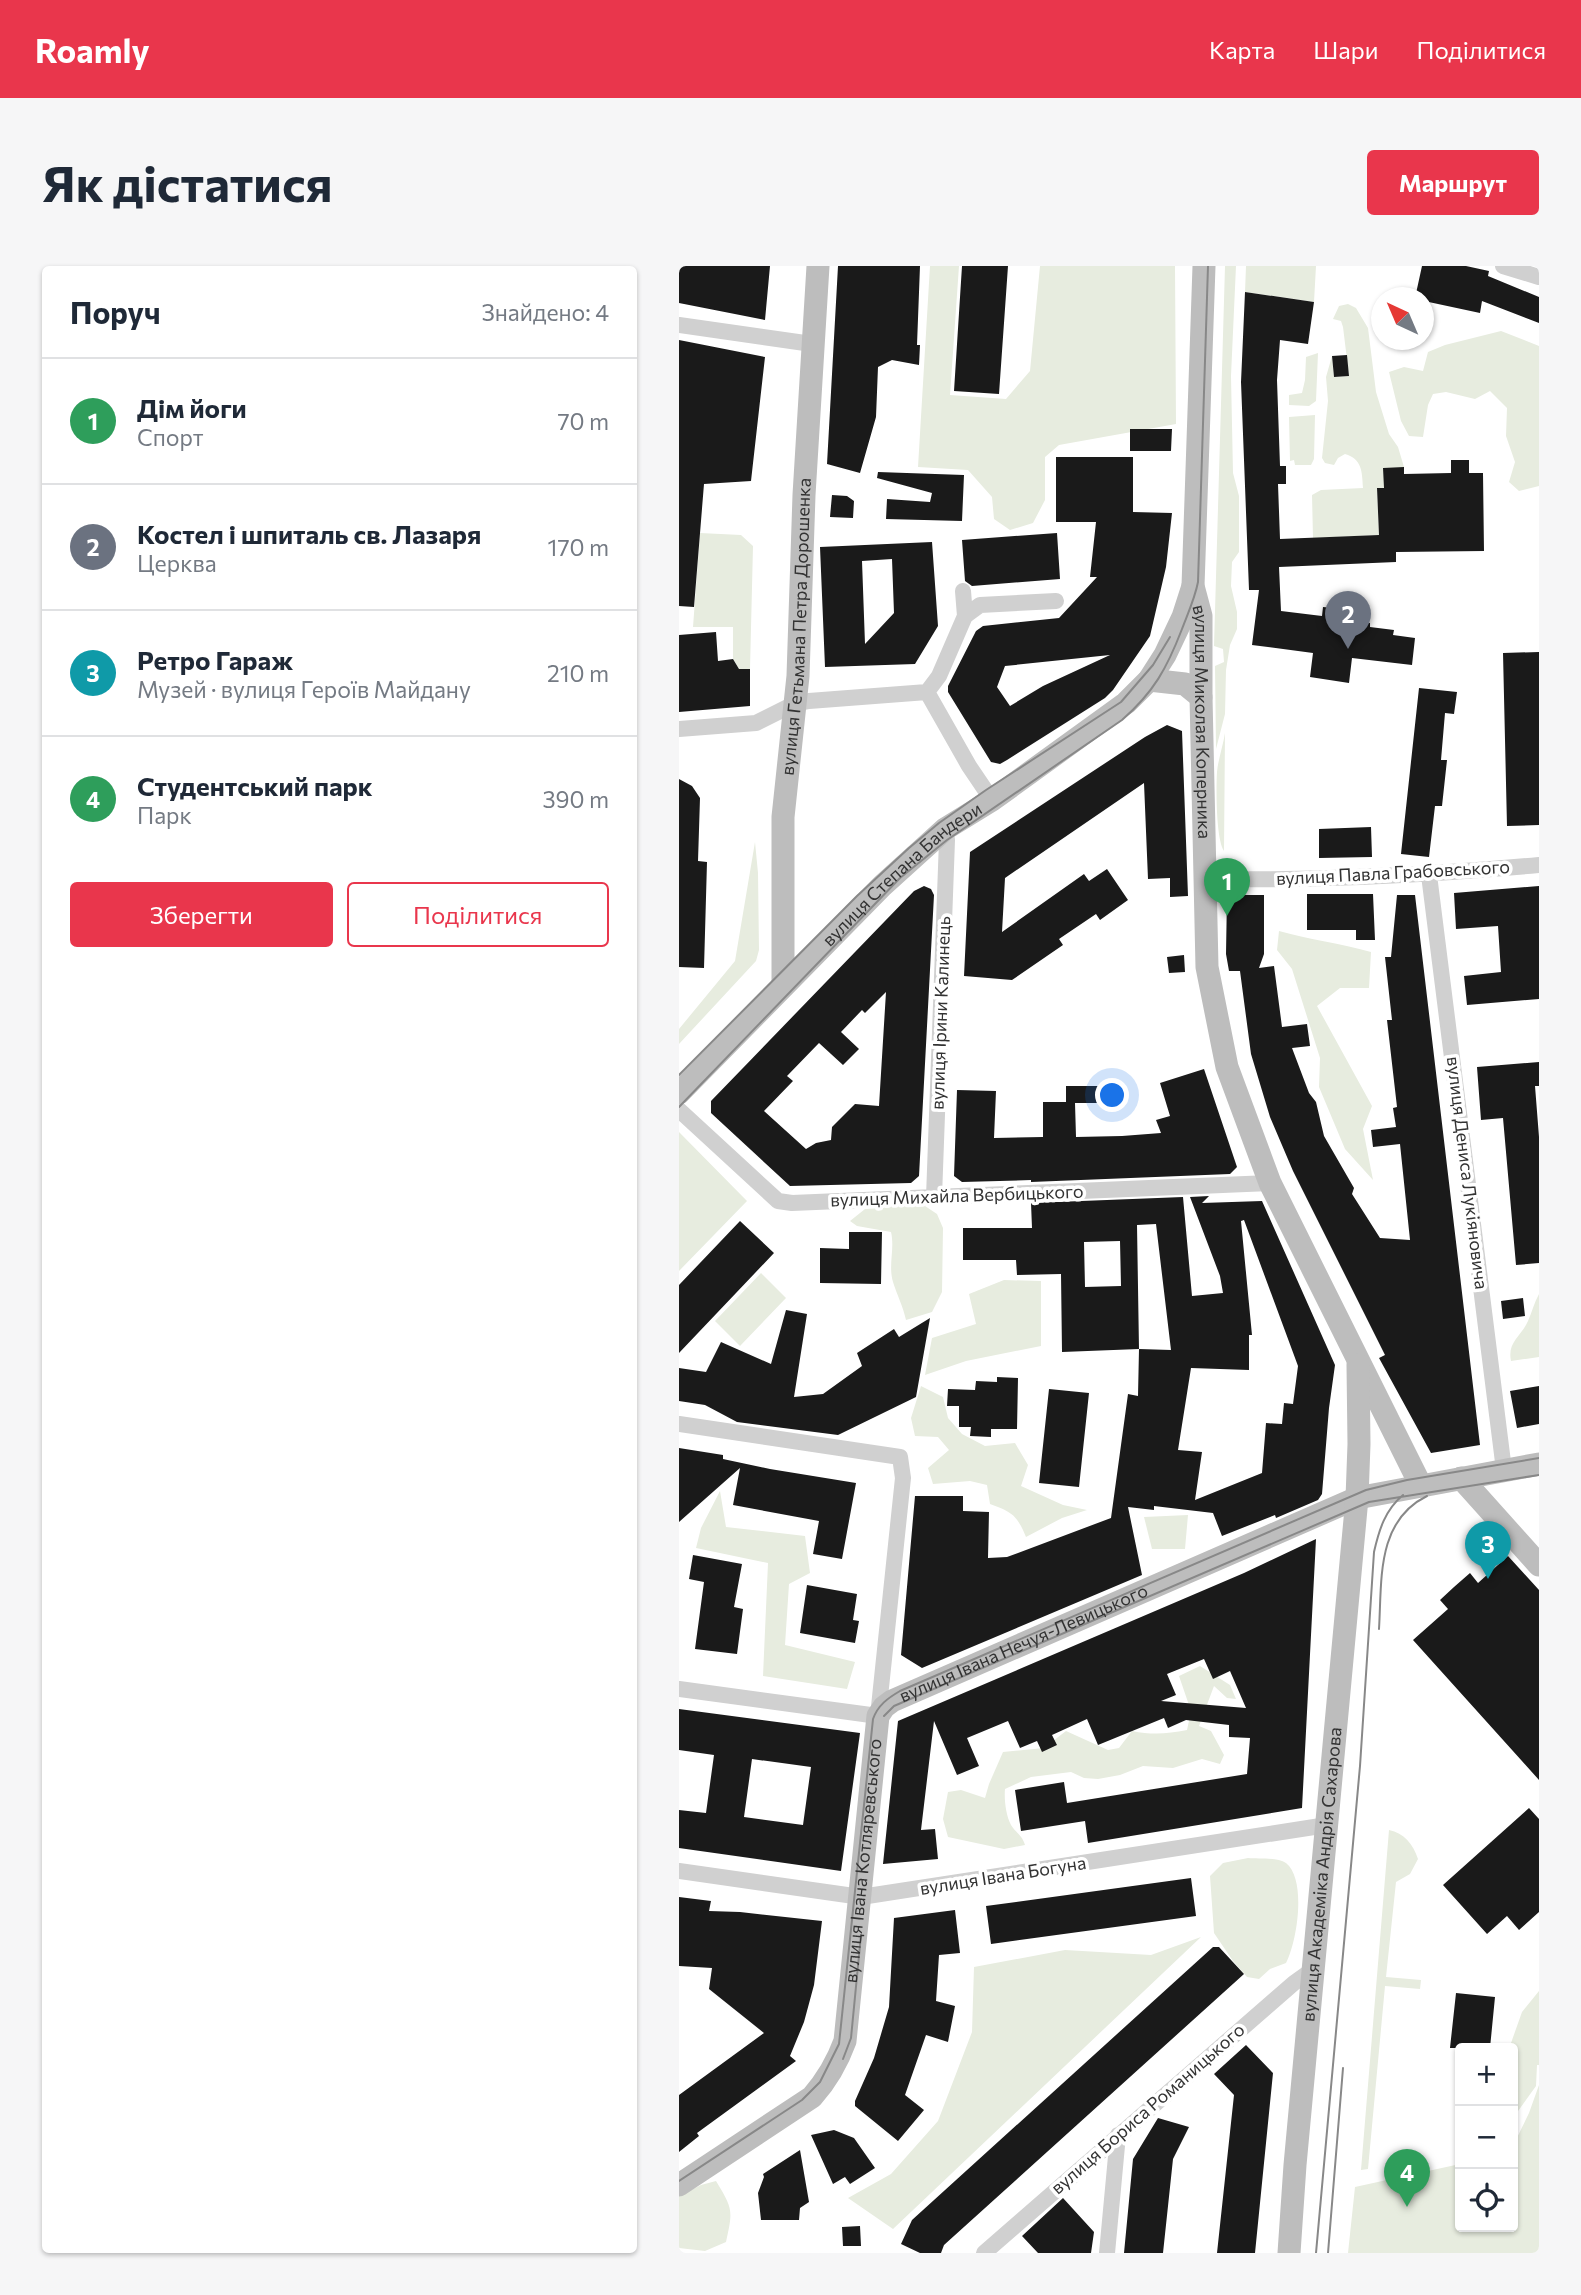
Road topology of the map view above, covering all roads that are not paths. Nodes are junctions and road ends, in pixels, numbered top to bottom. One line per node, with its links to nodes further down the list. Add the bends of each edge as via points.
1 (818, 266): 6 (main road, вулиця Гетьмана Петра Дорошенка)
2 (1204, 266): 7 (main road, вулиця Миколая Коперника)
3 (1503, 266): 4 (street)
4 (1539, 277)
5 (679, 325): 6 (street)
6 (812, 344): 14 (main road, вулиця Гетьмана Петра Дорошенка)
7 (1193, 586): 11 (main road, вулиця Степана Бандери, via 1170,645); 13 (main road, вулиця Миколая Коперника, via 1201,616)
8 (963, 590): 10 (street)
9 (1056, 601): 10 (street, via 980,605)
10 (965, 616): 12 (street, via 939,676)
11 (1149, 680): 13 (main road, via 1185,684); 16 (main road, вулиця Степана Бандери, via 1126,703)
12 (927, 692): 14 (street); 16 (street)
13 (1201, 698): 20 (main road, вулиця Миколая Коперника)
14 (794, 704): 15 (street, via 756,723); 21 (main road, вулиця Гетьмана Петра Дорошенка, via 783,817)
15 (679, 729)
16 (992, 800): 17 (main road, вулиця Степана Бандери)
17 (945, 829): 21 (main road, вулиця Степана Бандери); 25 (street, вулиця Ірини Калинець)
18 (1539, 865): 19 (street, вулиця Павла Грабовського)
19 (1429, 875): 20 (street, вулиця Павла Грабовського); 29 (street, вулиця Дениса Лукіяновича)
20 (1206, 879): 24 (main road, вулиця Миколая Коперника, via 1207,967 1227,1067)
21 (783, 986): 22 (main road, вулиця Степана Бандери)
22 (679, 1093)
23 (679, 1110): 25 (street, вулиця Михайла Вербицького, via 778,1200)
24 (1269, 1183): 25 (street, вулиця Михайла Вербицького); 26 (main road, вулиця Миколая Коперника)
25 (934, 1197)
26 (1357, 1359): 31 (main road, вулиця Миколая Коперника); 32 (main road, вулиця Миколая Коперника)
27 (679, 1423): 35 (street, вулиця Івана Котляревського, via 900,1457 903,1478)
28 (1539, 1464): 29 (main road, вулиця Івана Нечуя-Левицького)
29 (1504, 1470): 30 (main road, вулиця Івана Нечуя-Левицького)
30 (1461, 1478): 31 (main road, вулиця Івана Нечуя-Левицького); 33 (main road)
31 (1420, 1486): 32 (main road, вулиця Івана Нечуя-Левицького)
32 (1357, 1498): 35 (main road, вулиця Івана Нечуя-Левицького, via 892,1701); 36 (main road, вулиця Академіка Андрія Сахарова)
33 (1539, 1565)
34 (679, 1689): 35 (street)
35 (879, 1716): 38 (main road, вулиця Івана Котляревського)
36 (1328, 1825): 38 (street, вулиця Івана Богуна); 39 (main road, вулиця Академіка Андрія Сахарова)
37 (679, 1871): 38 (street, вулиця Івана Богуна)
38 (861, 1897): 41 (main road, вулиця Івана Котляревського, via 845,2041 828,2080 812,2097)
39 (1315, 1968): 40 (street, вулиця Бориса Романицького); 44 (main road, вулиця Академіка Андрія Сахарова)
40 (1118, 2136): 42 (street, вулиця Бориса Романицького); 43 (street)
41 (679, 2185)
42 (984, 2253)
43 (1107, 2253)
44 (1289, 2253)

